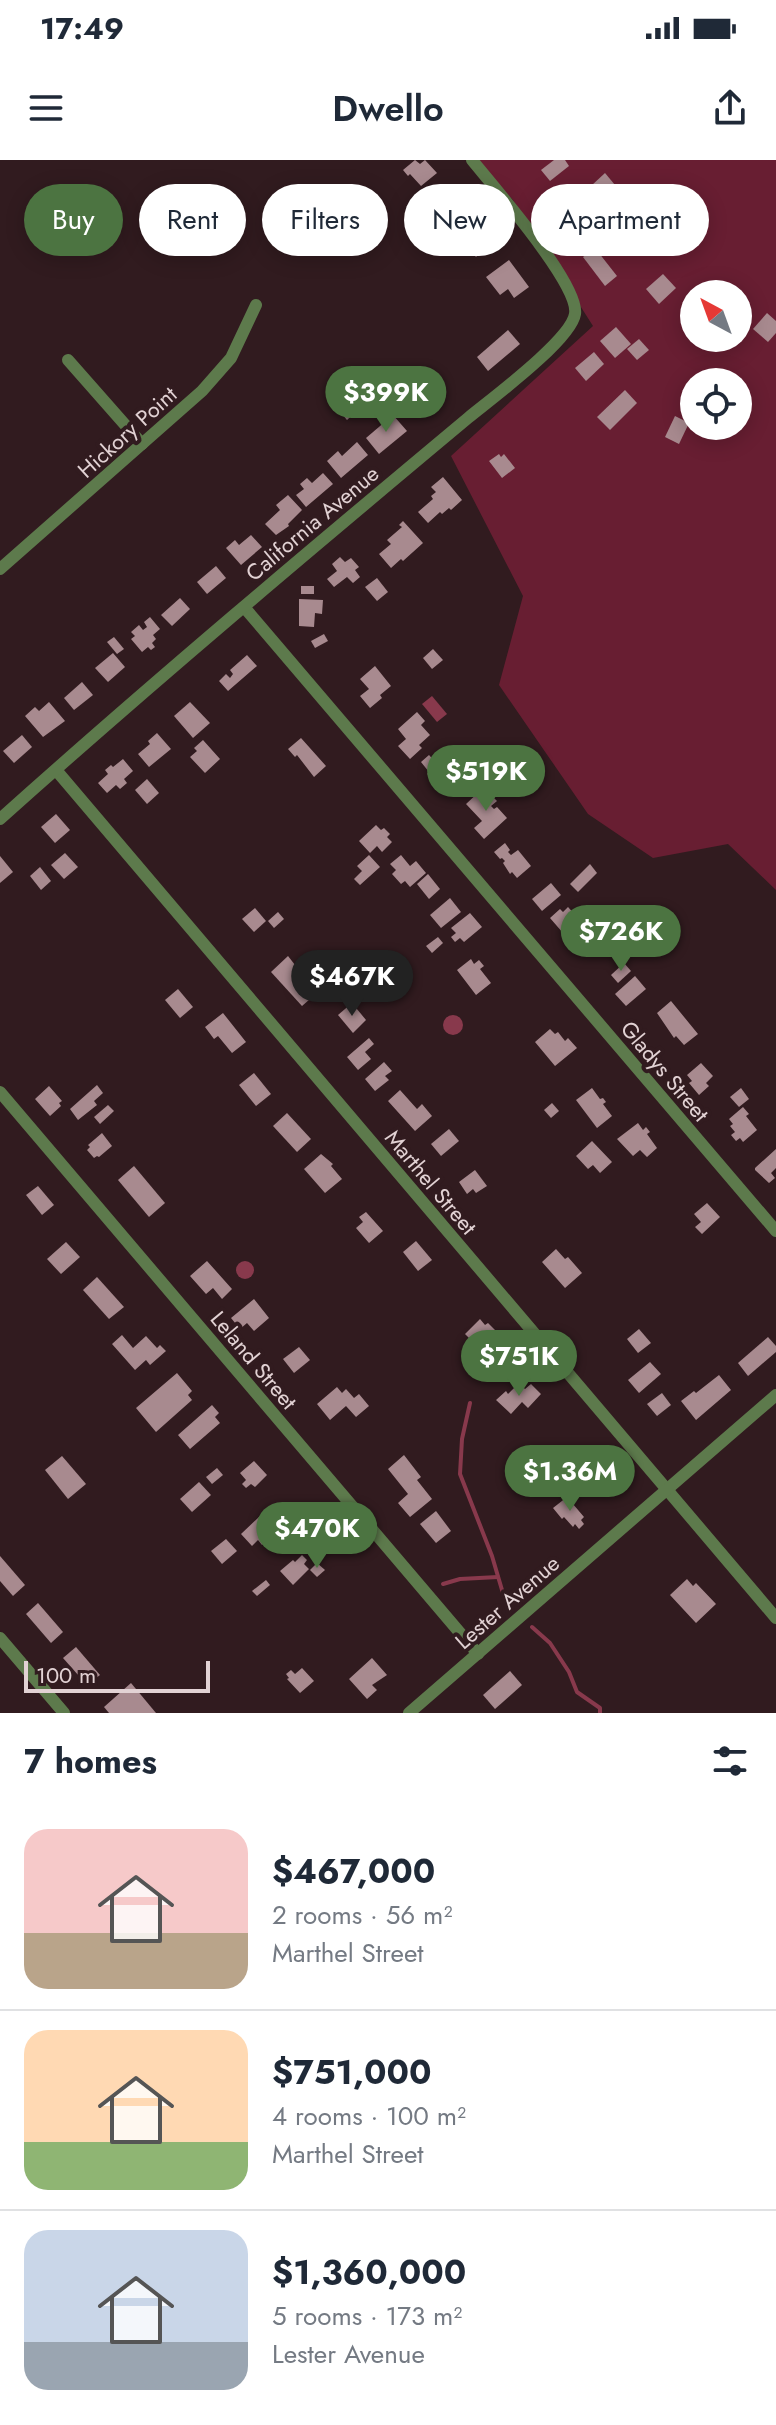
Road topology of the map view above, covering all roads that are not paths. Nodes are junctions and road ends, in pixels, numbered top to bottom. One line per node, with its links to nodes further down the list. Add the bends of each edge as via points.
1 (472, 160): 6 (street, California Avenue, via 571,292 576,312 570,327 523,373)
2 (256, 305): 4 (street, Hickory Point, via 223,368)
3 (68, 360): 4 (street)
4 (142, 444): 5 (street, Hickory Point)
5 (3, 562)
6 (244, 607): 7 (street, California Avenue); 10 (street, Gladys Street)
7 (56, 770): 8 (street, California Avenue); 12 (street, Marthel Street)
8 (0, 819)
9 (0, 1092): 15 (street, Leland Street)
10 (776, 1231)
11 (776, 1395): 12 (street, Lester Avenue)
12 (667, 1490): 13 (street, Marthel Street); 15 (street, Lester Avenue)
13 (776, 1618)
14 (0, 1638): 16 (street)
15 (478, 1654): 17 (street, Lester Avenue)
16 (64, 1713)
17 (409, 1713)

